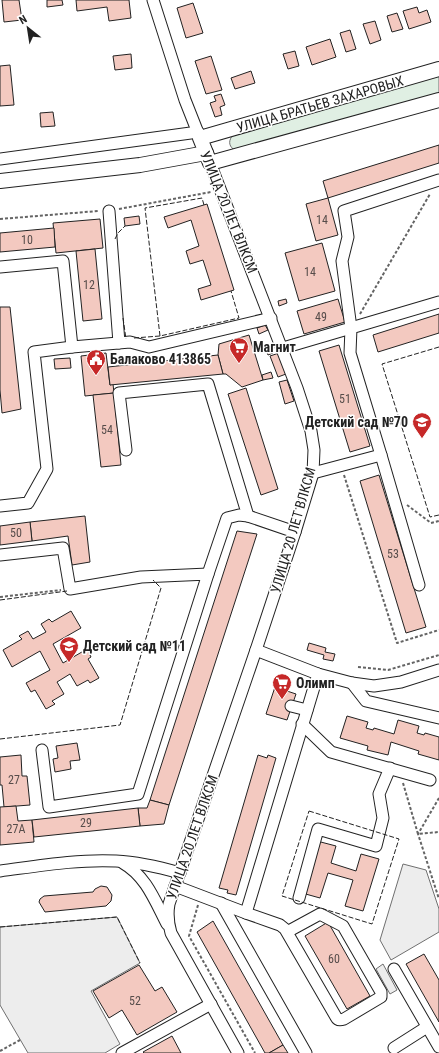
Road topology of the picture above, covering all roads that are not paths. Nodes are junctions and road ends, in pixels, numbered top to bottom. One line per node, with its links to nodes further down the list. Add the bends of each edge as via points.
1 (153, 0): 4 (street, УЛИЦА 20 ЛЕТ ВЛКСМ)
2 (439, 69): 4 (main road, УЛИЦА БРАТЬЕВ ЗАХАРОВЫХ)
3 (439, 100): 5 (main road, УЛИЦА БРАТЬЕВ ЗАХАРОВЫХ)
4 (199, 135): 5 (main road, УЛИЦА 20 ЛЕТ ВЛКСМ); 6 (street)
5 (208, 158): 8 (main road, УЛИЦА БРАТЬЕВ ЗАХАРОВЫХ); 12 (street, УЛИЦА 20 ЛЕТ ВЛКСМ)
6 (0, 159)
7 (438, 180): 13 (street, via 344,211 348,237 342,261)
8 (0, 181)
9 (109, 210): 14 (street)
10 (0, 267): 15 (street, via 63,261)
11 (439, 302): 13 (street)
12 (271, 318): 14 (street, via 149,347 130,342); 16 (street, УЛИЦА 20 ЛЕТ ВЛКСМ)
13 (351, 328): 16 (street); 18 (street, via 350,353)
14 (119, 343): 15 (street)
15 (72, 347): 20 (street, via 34,352 47,469 28,503)
16 (283, 348): 19 (street, УЛИЦА 20 ЛЕТ ВЛКСМ, via 311,431 314,450)
17 (126, 450): 21 (street, via 119,394 208,384)
18 (381, 454): 19 (street); 25 (street)
19 (313, 473): 22 (street, УЛИЦА 20 ЛЕТ ВЛКСМ)
20 (0, 506)
21 (248, 516): 22 (street); 24 (street, via 227,518)
22 (295, 532): 26 (street, УЛИЦА 20 ЛЕТ ВЛКСМ)
23 (0, 555): 24 (street, via 63,548 70,589 141,577)
24 (208, 574): 34 (street, via 138,794 49,807)
25 (419, 585)
26 (256, 650): 28 (street); 39 (street, УЛИЦА 20 ЛЕТ ВЛКСМ)
27 (439, 670): 29 (street, via 374,686)
28 (318, 674): 29 (street); 31 (street)
29 (352, 683): 32 (street, via 366,701)
30 (292, 706): 31 (street)
31 (307, 710): 33 (street)
32 (439, 718)
33 (302, 724): 35 (street, via 331,752); 43 (street)
34 (42, 750)
35 (394, 770): 36 (street); 41 (street, via 379,794 383,818 376,846 318,829)
36 (430, 780)
37 (118, 861): 38 (street, via 82,861); 39 (street, via 152,865); 45 (street, via 138,873 144,881)
38 (0, 871)
39 (180, 873): 40 (street, УЛИЦА 20 ЛЕТ ВЛКСМ)
40 (175, 886): 42 (street); 45 (street, УЛИЦА 20 ЛЕТ ВЛКСМ, via 167,915)
41 (299, 898)
42 (221, 903): 43 (street); 54 (street)
43 (246, 913): 44 (street, via 280,925)
44 (287, 932): 44 (street, via 337,1019 344,1019 381,997 381,992 343,926 320,914)
45 (172, 934): 47 (street, УЛИЦА 20 ЛЕТ ВЛКСМ)
46 (394, 969): 48 (street)
47 (210, 1004): 51 (street); 53 (street, УЛИЦА 20 ЛЕТ ВЛКСМ)
48 (427, 1026): 49 (street); 50 (street)
49 (439, 1047)
50 (394, 1048)
51 (136, 1050): 52 (street)
52 (122, 1053)
53 (238, 1053)
54 (306, 1053)

